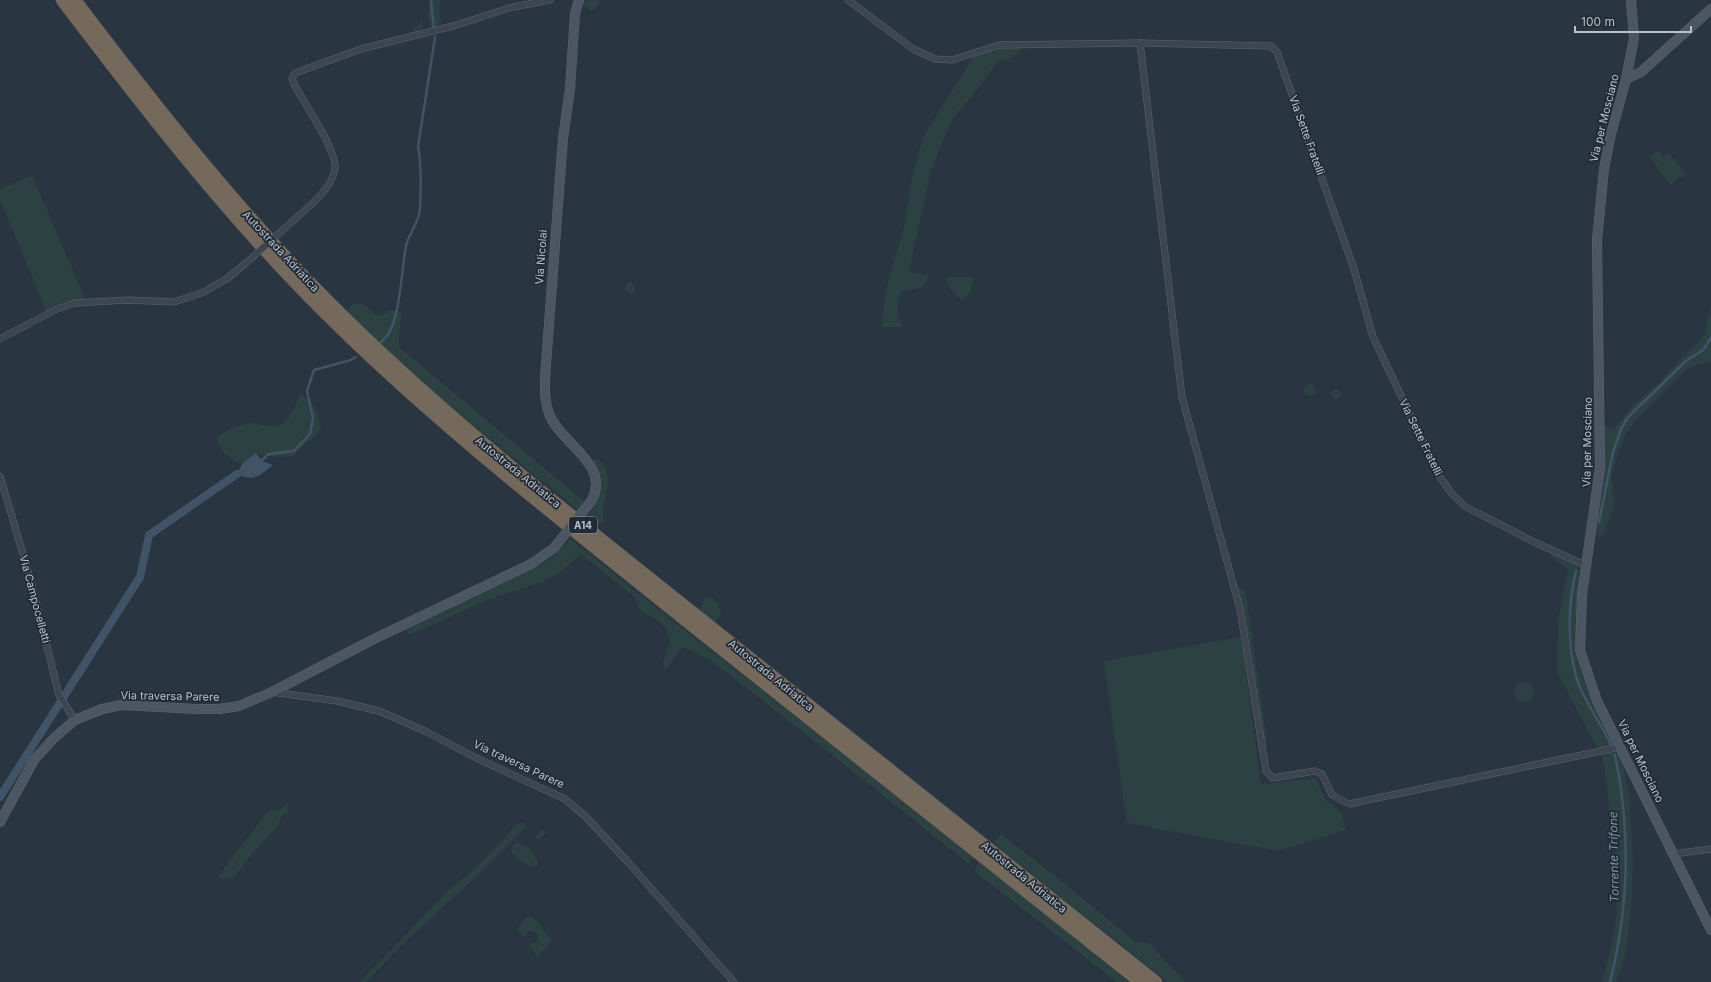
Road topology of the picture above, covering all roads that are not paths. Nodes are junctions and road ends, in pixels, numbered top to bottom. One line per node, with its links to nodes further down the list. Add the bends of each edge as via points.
1 (62, 0): 22 (highway, Autostrada Adriatica / A14, via 139,101 226,207 320,308 421,404 529,496)
2 (75, 0): 23 (highway, Autostrada Adriatica / A14, via 189,147 235,200 326,299 425,394 532,484)
3 (550, 0): 10 (street, bridge, via 513,7 453,26 361,49 295,73 292,80 330,147 335,163 334,173 325,189 286,227 228,278 204,292 174,302 127,300 75,303 57,309)
4 (848, 0): 8 (street, Via Sette Fratelli, via 913,50 935,59 952,60 999,46)
5 (1631, 0): 9 (street, Via per Mosciano, via 1634,38)
6 (576, 1): 12 (street, Via Nicolai, via 570,89 560,173 545,392 548,411 554,423 593,470 596,485)
7 (1711, 8): 9 (street, via 1641,72)
8 (1140, 43): 13 (street, Via Sette Fratelli, via 1263,44 1277,52 1354,269 1373,337 1440,477 1452,494 1466,506 1536,543); 16 (street, via 1182,397 1240,609 1266,771 1273,778 1315,771 1322,774 1332,795 1349,804)
9 (1626, 79): 13 (street, Via per Mosciano, via 1610,138 1598,217 1600,468)
10 (0, 339)
11 (0, 476): 15 (street, Via Campocelletti, via 31,581 59,695)
12 (592, 500): 14 (street, Via traversa Parere, bridge, via 554,548 532,564 374,639)
13 (1585, 565): 16 (street, Via per Mosciano, via 1580,650 1598,701)
14 (272, 692): 15 (street, Via traversa Parere, via 239,706 219,709 122,705 102,709); 21 (street, Via traversa Parere, via 337,701 379,711 565,799 585,816 626,860)
15 (75, 720): 17 (street, Via traversa Parere, via 34,760)
16 (1620, 747): 19 (street, Via per Mosciano)
17 (0, 822)
18 (1711, 848): 19 (street)
19 (1673, 854): 20 (street, Via per Mosciano)
20 (1711, 930)
21 (734, 982)
22 (1140, 982)
23 (1156, 982)

